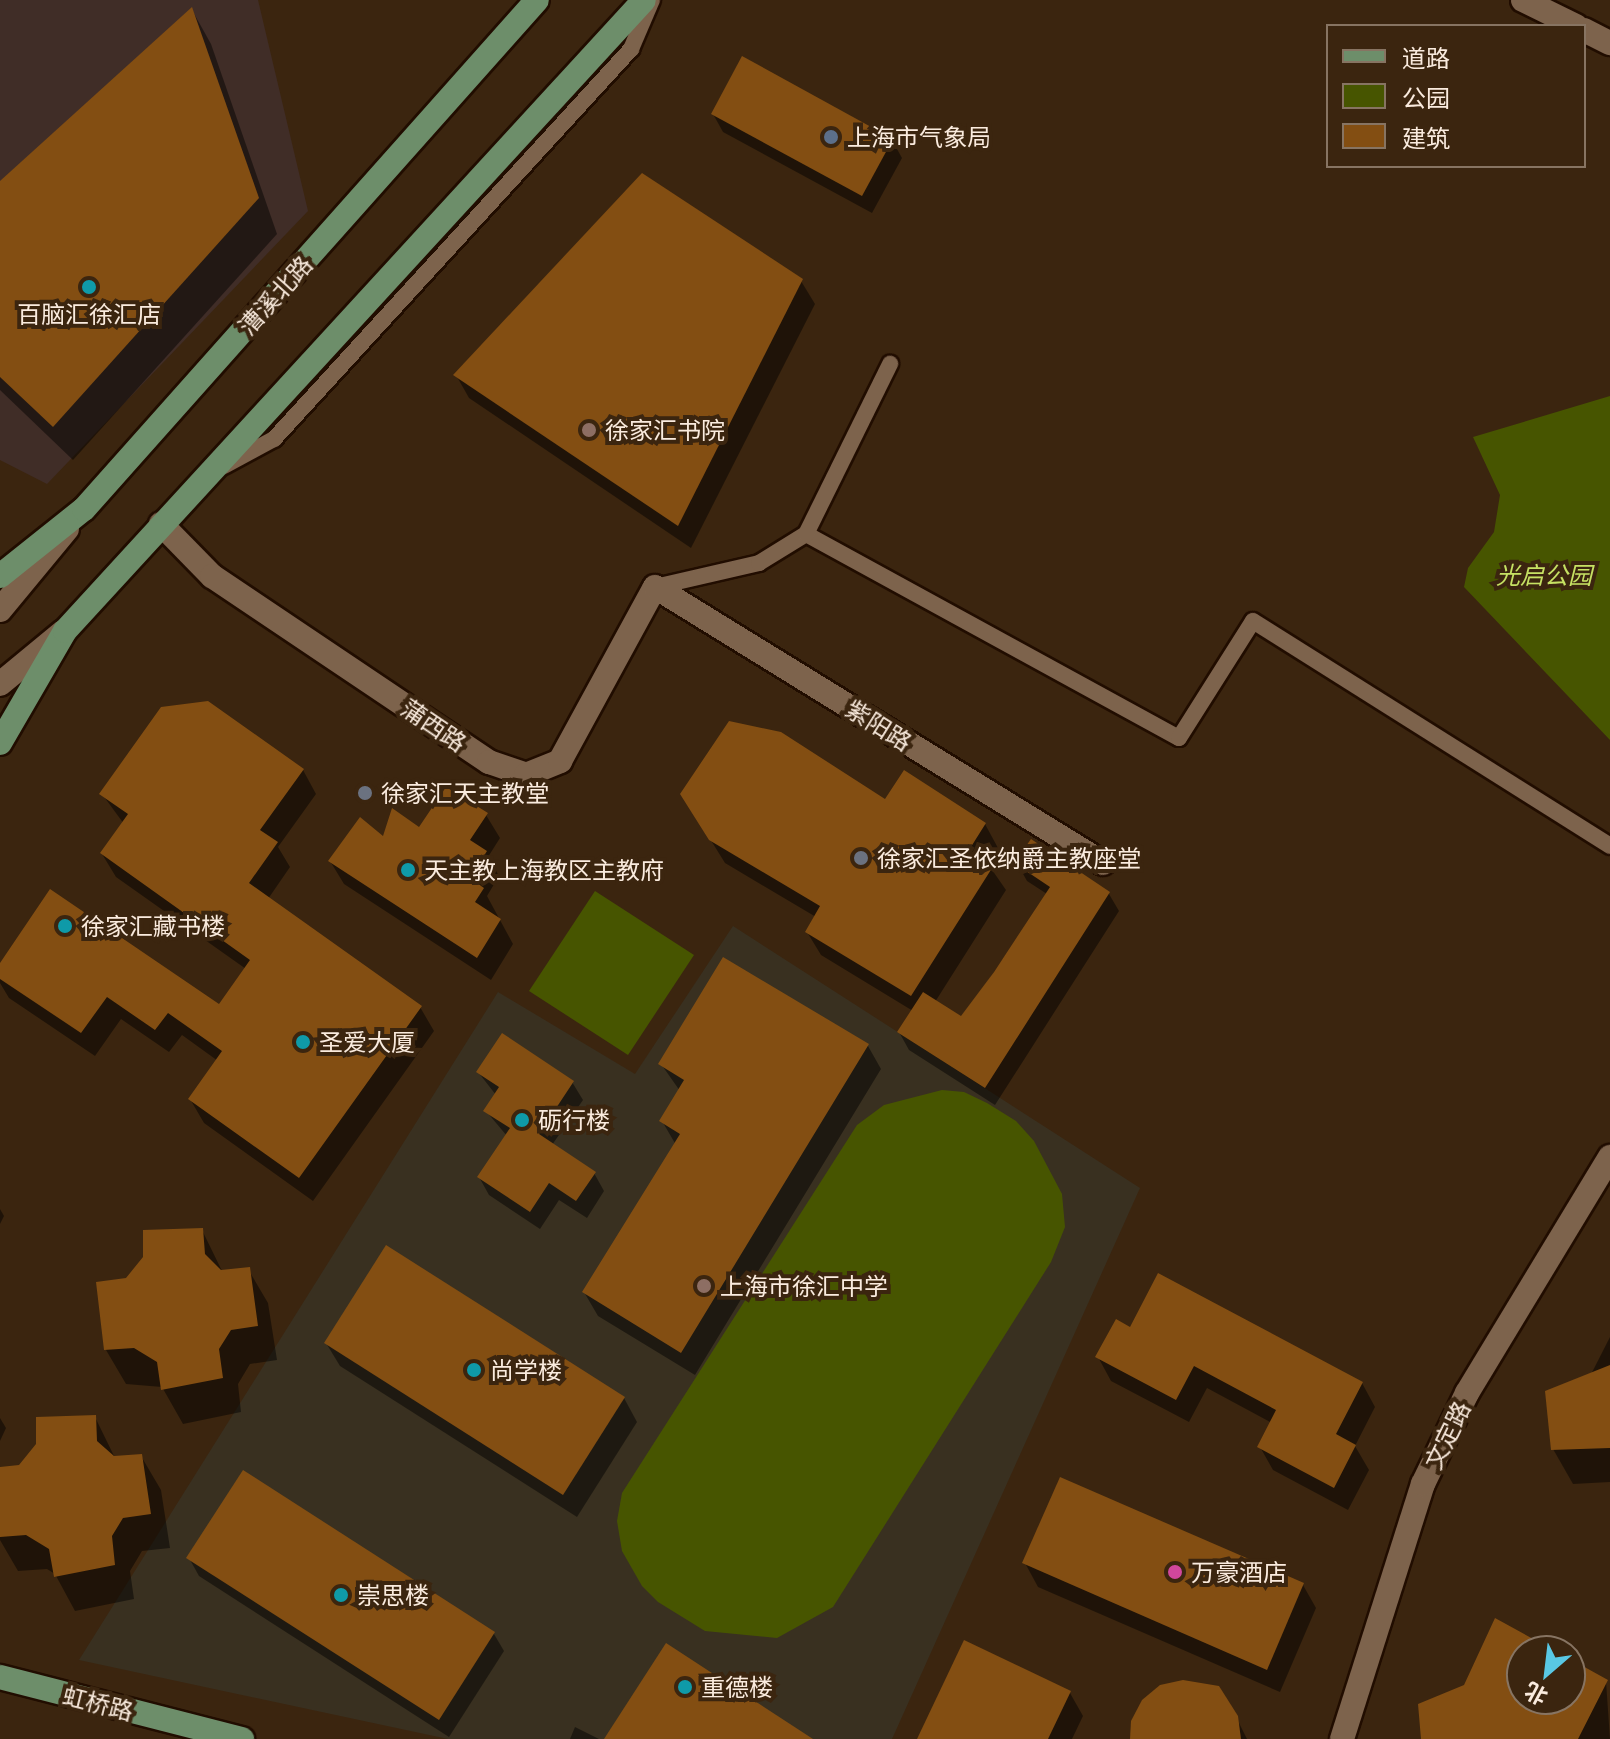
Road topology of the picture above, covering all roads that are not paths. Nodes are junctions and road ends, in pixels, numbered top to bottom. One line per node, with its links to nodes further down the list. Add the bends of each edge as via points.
1 (537, 0): 10 (main road, 漕溪北路)
2 (644, 0): 9 (main road)
3 (652, 0): 9 (lane, via 631,49 274,439)
4 (1523, 0): 5 (street)
5 (1572, 24)
6 (1586, 31): 7 (street)
7 (1610, 43)
8 (890, 364): 12 (lane)
9 (212, 473): 11 (main road)
10 (84, 509): 13 (main road, 漕溪北路); 15 (street)
11 (161, 524): 14 (street, 蒲西路, via 212,576 489,762 526,775 560,761); 16 (main road)
12 (806, 534): 14 (lane, via 759,563); 19 (lane, via 1179,738 1253,621)
13 (0, 576)
14 (655, 587): 20 (street, 紫阳路)
15 (0, 610)
16 (65, 631): 17 (street); 18 (main road)
17 (0, 684)
18 (0, 743)
19 (1610, 846)
20 (1103, 863)
21 (1610, 1157): 24 (street, 文定路, via 1467,1393 1423,1484)
22 (0, 1677): 23 (main road, 虹桥路)
23 (242, 1739)
24 (1342, 1739)

